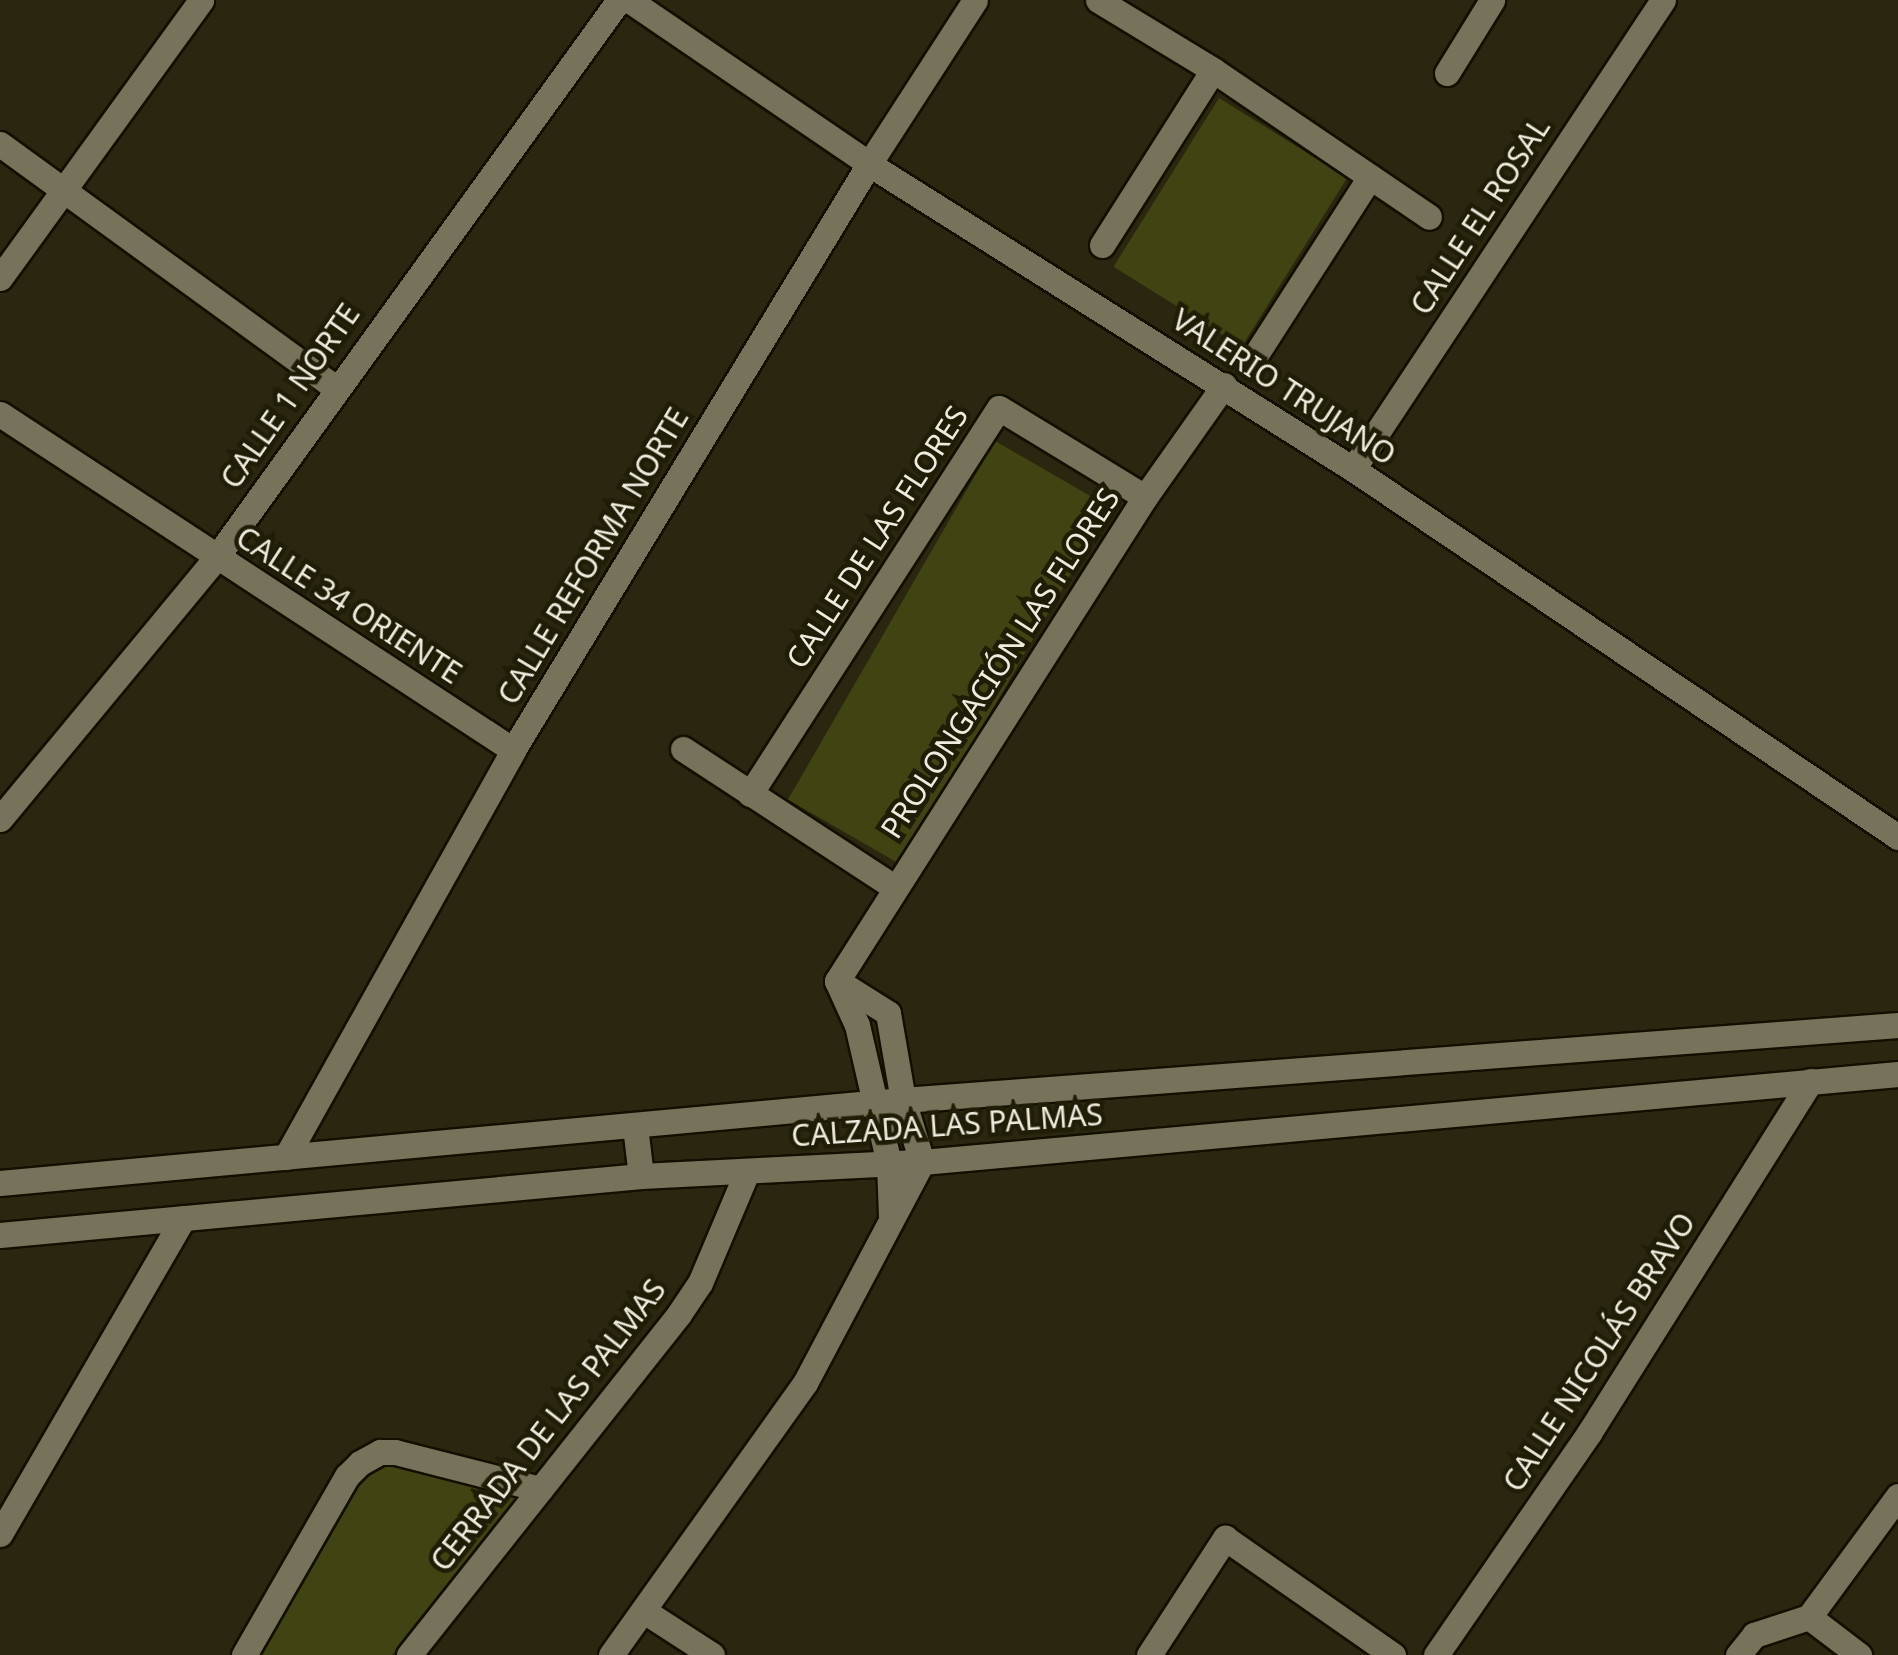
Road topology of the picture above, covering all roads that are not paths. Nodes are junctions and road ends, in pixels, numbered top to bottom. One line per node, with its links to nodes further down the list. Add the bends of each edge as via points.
1 (201, 0): 13 (street)
2 (618, 0): 19 (street, CALLE 1 NORTE)
3 (629, 0): 11 (street, VALERIO TRUJANO)
4 (975, 0): 11 (street, CALLE REFORMA NORTE)
5 (1098, 0): 8 (street)
6 (1492, 0): 9 (street)
7 (1651, 4): 21 (street, CALLE EL ROSAL)
8 (1212, 70): 12 (street); 15 (street)
9 (1447, 73)
10 (0, 144): 13 (street)
11 (868, 164): 18 (street, VALERIO TRUJANO); 25 (street, CALLE REFORMA NORTE)
12 (1370, 177): 14 (street); 17 (street)
13 (67, 191): 16 (street); 19 (street)
14 (1429, 217)
15 (1102, 245)
16 (0, 278)
17 (1255, 356)
18 (1224, 385): 21 (street, VALERIO TRUJANO); 22 (street, PROLONGACIÓN LAS FLORES)
19 (336, 386): 23 (street, CALLE 1 NORTE)
20 (0, 414): 23 (street, CALLE 34 ORIENTE)
21 (1352, 469): 28 (street, VALERIO TRUJANO)
22 (1145, 497): 26 (street, CALLE DE LAS FLORES, via 999,408); 29 (street, PROLONGACIÓN LAS FLORES)
23 (216, 558): 25 (street, CALLE 34 ORIENTE); 27 (street, CALLE 1 NORTE)
24 (683, 749): 26 (street)
25 (513, 750): 37 (street, CALLE REFORMA NORTE)
26 (750, 794): 29 (street)
27 (0, 819)
28 (1898, 837)
29 (894, 887): 30 (street, PROLONGACIÓN LAS FLORES)
30 (836, 981): 34 (street, via 888,1013); 35 (street, via 856,1025)
31 (1898, 1025): 34 (street, CALZADA LAS PALMAS)
32 (1898, 1074): 33 (street, CALZADA LAS PALMAS)
33 (1811, 1081): 38 (street, CALZADA LAS PALMAS); 57 (street, CALLE NICOLÁS BRAVO, via 1590,1433)
34 (903, 1100): 35 (street, CALZADA LAS PALMAS); 38 (street)
35 (872, 1105): 36 (street, CALZADA LAS PALMAS); 39 (street)
36 (635, 1126): 37 (street, CALZADA LAS PALMAS); 41 (street)
37 (286, 1157): 42 (street, CALZADA LAS PALMAS)
38 (922, 1162): 39 (street, CALZADA LAS PALMAS); 44 (street)
39 (889, 1164): 40 (street, CALZADA LAS PALMAS); 44 (street)
40 (747, 1172): 41 (street, CALZADA LAS PALMAS); 46 (street, CERRADA DE LAS PALMAS, via 700,1283)
41 (640, 1176): 43 (street, CALZADA LAS PALMAS)
42 (0, 1184)
43 (182, 1218): 45 (street, CALZADA LAS PALMAS); 48 (street)
44 (891, 1222): 49 (street, via 796,1397)
45 (0, 1234)
46 (540, 1489): 51 (street, via 395,1452 360,1462); 52 (street, CERRADA DE LAS PALMAS)
47 (1898, 1496): 50 (street)
48 (0, 1534)
49 (644, 1610): 53 (street); 54 (street)
50 (1809, 1617): 58 (street, via 1754,1635); 59 (street)
51 (244, 1655)
52 (409, 1655)
53 (612, 1655)
54 (712, 1655)
55 (1150, 1655): 56 (street, via 1225,1538)
56 (1393, 1655)
57 (1436, 1655)
58 (1738, 1655)
59 (1859, 1655)

